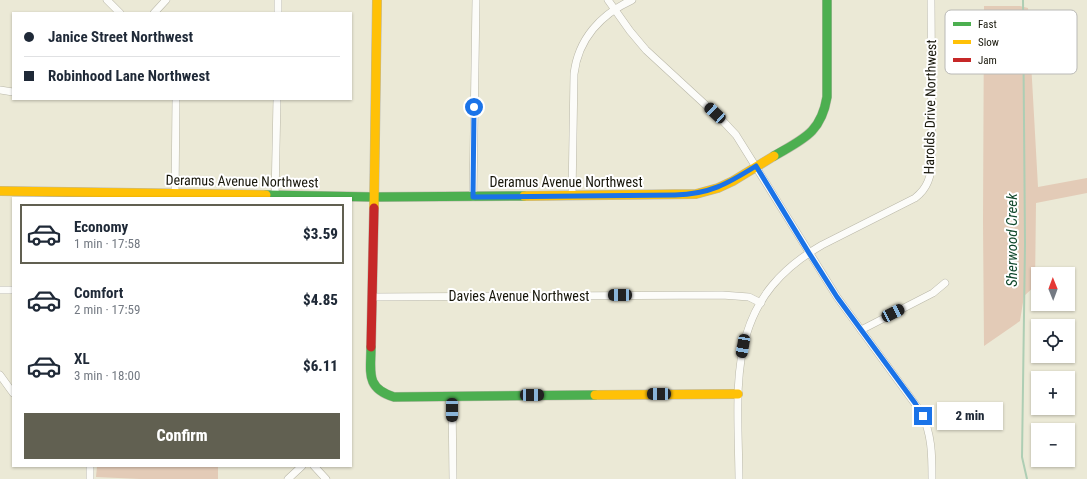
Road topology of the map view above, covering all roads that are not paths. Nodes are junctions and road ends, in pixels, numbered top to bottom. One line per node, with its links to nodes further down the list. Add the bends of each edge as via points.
1 (107, 0): 11 (street)
2 (166, 0): 12 (street)
3 (278, 0): 13 (street)
4 (377, 0): 23 (street)
5 (476, 0): 24 (street)
6 (608, 0): 10 (street)
7 (632, 0): 10 (street)
8 (826, 0): 18 (street, Deramus Avenue Northwest, via 826,97 823,115 809,134)
9 (931, 0): 25 (street, Harolds Drive Northwest, via 932,161 927,185 915,198)
10 (615, 9): 18 (street, via 646,50 729,127); 21 (street, via 589,32 576,58)
11 (119, 12)
12 (155, 12)
13 (278, 12)
14 (0, 90): 15 (street)
15 (12, 92)
16 (176, 100): 20 (street)
17 (277, 100): 22 (street)
18 (756, 166): 21 (street, Deramus Avenue Northwest, via 718,188 696,194); 25 (street)
19 (0, 192): 20 (street, Deramus Avenue Northwest)
20 (175, 196): 22 (street, Deramus Avenue Northwest)
21 (572, 196): 24 (street, Deramus Avenue Northwest)
22 (275, 197): 23 (street, Deramus Avenue Northwest)
23 (374, 197): 24 (street, Deramus Avenue Northwest); 29 (street)
24 (473, 197)
25 (809, 253): 30 (street, Harolds Drive Northwest, via 776,281); 31 (street)
26 (945, 283): 31 (street, via 933,293)
27 (0, 290): 28 (street)
28 (12, 290)
29 (372, 297): 30 (street, Davies Avenue Northwest, via 722,294 749,297); 35 (street, via 371,377 374,387 383,394 394,397)
30 (761, 303): 34 (street, Harolds Drive Northwest, via 744,340)
31 (861, 330): 44 (street, via 923,416 931,440)
32 (0, 375): 33 (street)
33 (12, 393)
34 (738, 394): 35 (street); 43 (street, Harolds Drive Northwest)
35 (452, 396): 42 (street)
36 (90, 467): 39 (street)
37 (301, 467): 40 (street)
38 (315, 467): 41 (street)
39 (90, 479)
40 (288, 479)
41 (326, 479)
42 (453, 479)
43 (739, 479)
44 (932, 479)

